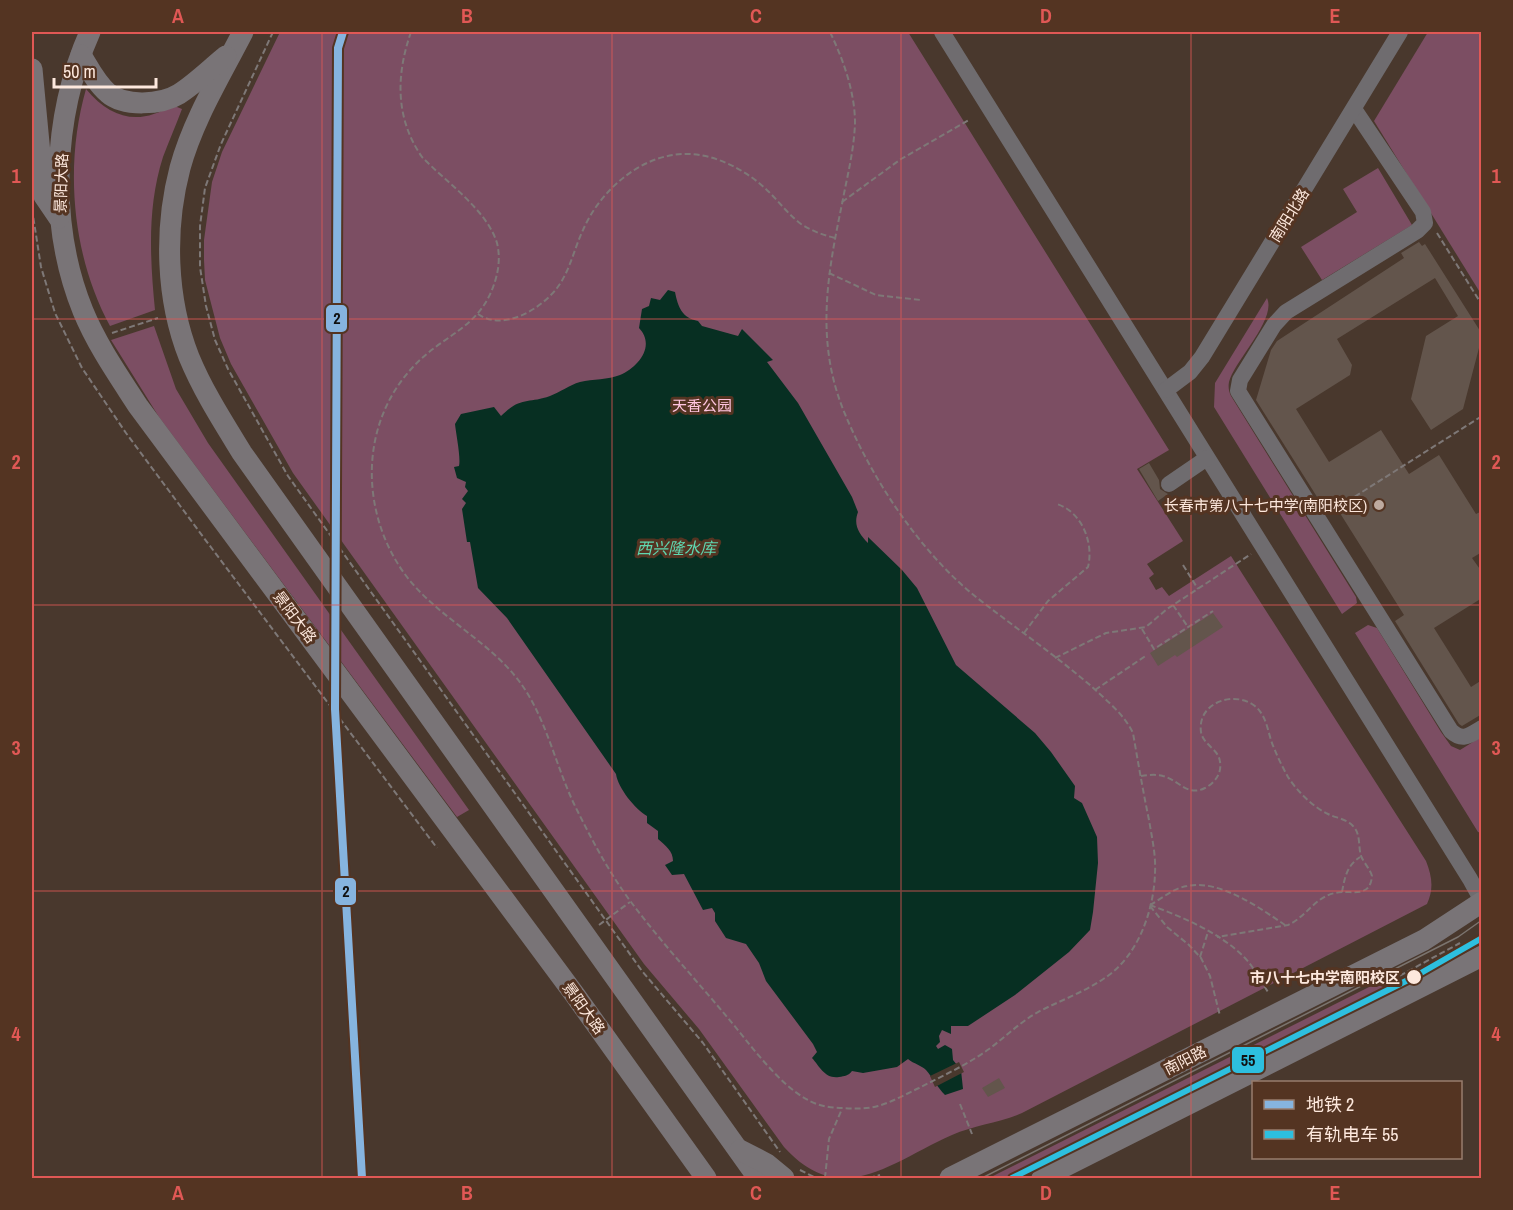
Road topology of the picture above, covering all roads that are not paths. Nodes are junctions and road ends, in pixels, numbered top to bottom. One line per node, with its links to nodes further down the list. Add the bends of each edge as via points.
1 (90, 32): 5 (main road, 景阳大路)
2 (942, 32): 9 (street)
3 (1400, 32): 7 (street, 南阳北路)
4 (239, 41): 5 (main road, via 177,96 136,104 120,101 108,93); 15 (main road, via 188,144 174,198 170,236 172,292 188,355 242,453)
5 (81, 55): 8 (main road, 景阳大路, via 63,129)
6 (32, 69): 8 (main road, via 44,195)
7 (1354, 109): 9 (street, 南阳北路, via 1196,365); 12 (street, via 1426,220 1421,228 1286,312 1274,325 1238,388 1450,731 1465,738)
8 (59, 218): 17 (main road, 景阳大路, via 65,257 83,312 138,406 575,995)
9 (1166, 390): 10 (street)
10 (1207, 458): 11 (street); 13 (street)
11 (1169, 484)
12 (1482, 728)
13 (1482, 901): 19 (main road, 南阳路, via 1424,939)
14 (1482, 956): 20 (main road)
15 (736, 1149): 16 (main road); 18 (main road)
16 (790, 1173)
17 (706, 1179)
18 (758, 1179)
19 (950, 1179)
20 (1042, 1179)

